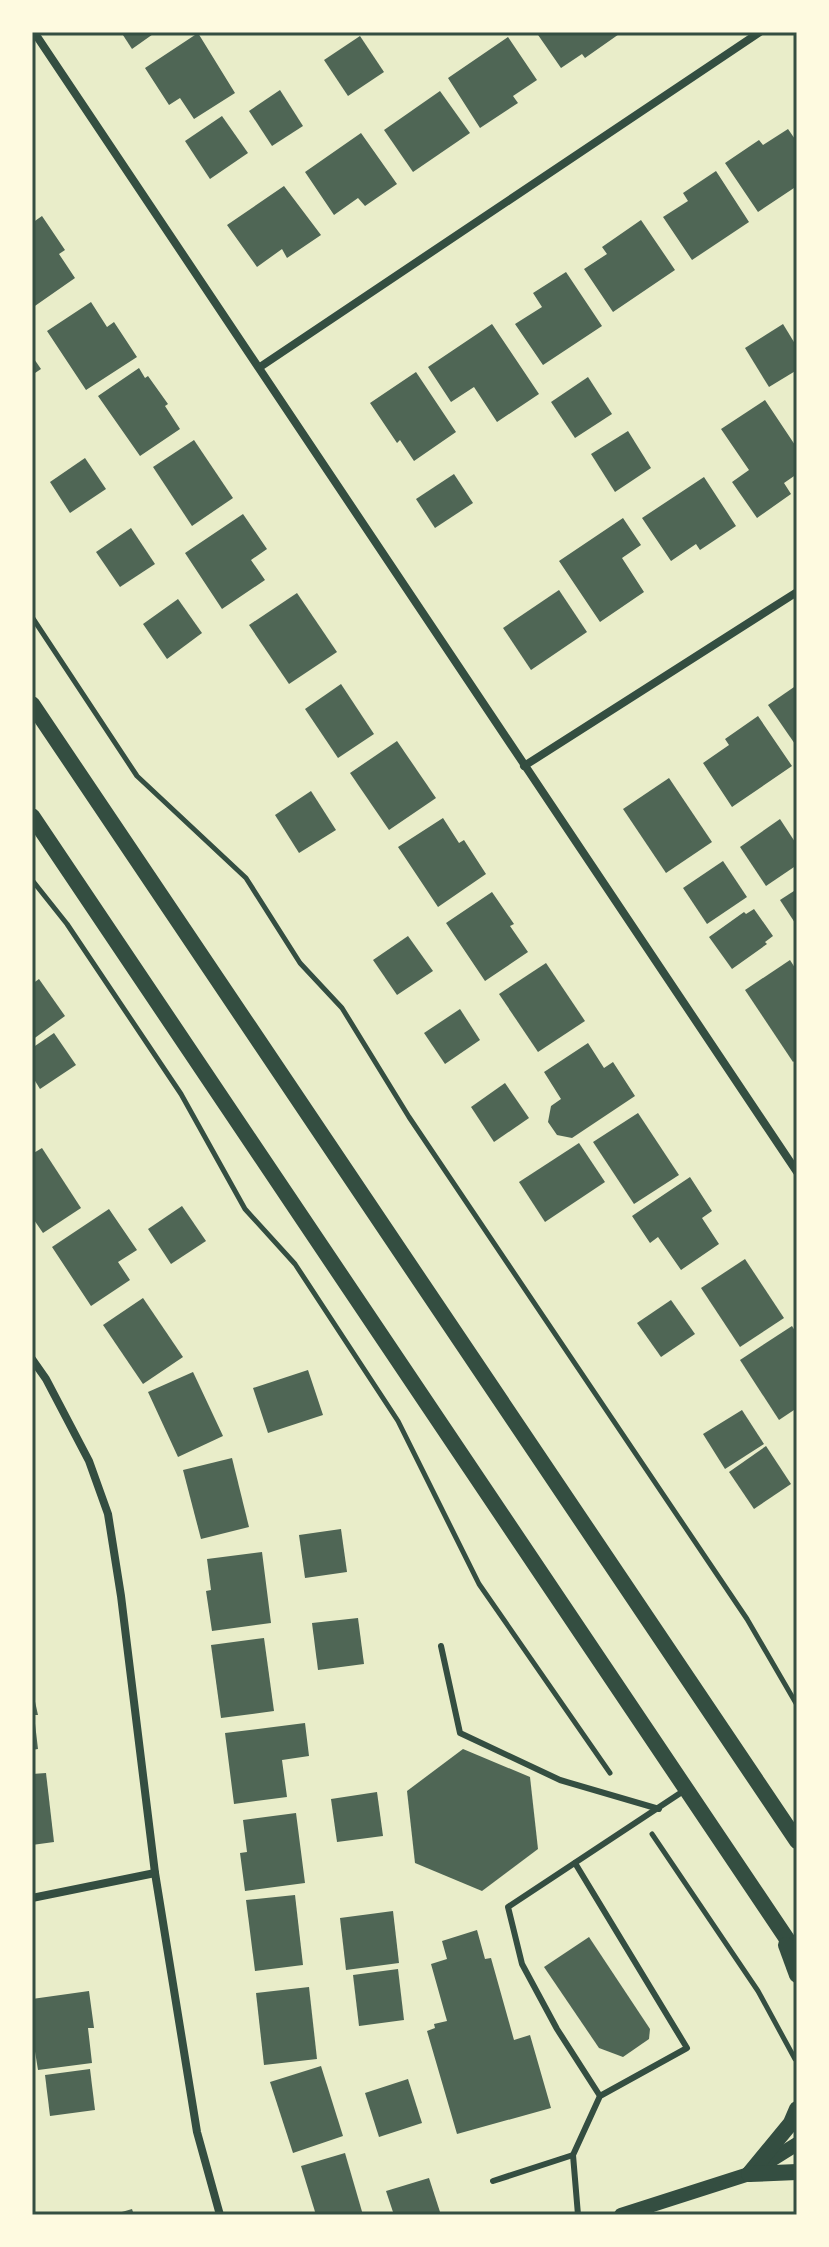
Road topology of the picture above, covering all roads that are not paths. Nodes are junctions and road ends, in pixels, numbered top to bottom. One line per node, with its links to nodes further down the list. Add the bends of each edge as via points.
1 (34, 32): 3 (street)
2 (760, 32): 3 (street)
3 (260, 367): 6 (street)
4 (797, 592): 6 (street)
5 (32, 704): 14 (main road)
6 (524, 766): 8 (street)
7 (32, 816): 12 (main road)
8 (794, 1160): 9 (street)
9 (797, 1172)
10 (32, 1359): 16 (street, via 89,1461 108,1514)
11 (441, 1646): 13 (lane, via 460,1733 560,1780)
12 (687, 1788): 13 (lane); 18 (main road)
13 (659, 1809): 15 (lane)
14 (797, 1841)
15 (575, 1863): 21 (lane, via 508,1907 522,1964); 21 (lane, via 687,2048)
16 (155, 1873): 17 (street); 28 (street, via 197,2132)
17 (32, 1898)
18 (780, 1928): 19 (main road); 20 (main road)
19 (797, 1954)
20 (797, 1975)
21 (600, 2096): 24 (lane)
22 (797, 2109): 26 (main road)
23 (797, 2144): 26 (street)
24 (573, 2155): 27 (lane); 29 (lane)
25 (797, 2172): 26 (main road)
26 (749, 2174): 30 (street)
27 (493, 2181)
28 (220, 2215)
29 (578, 2215)
30 (621, 2215)

